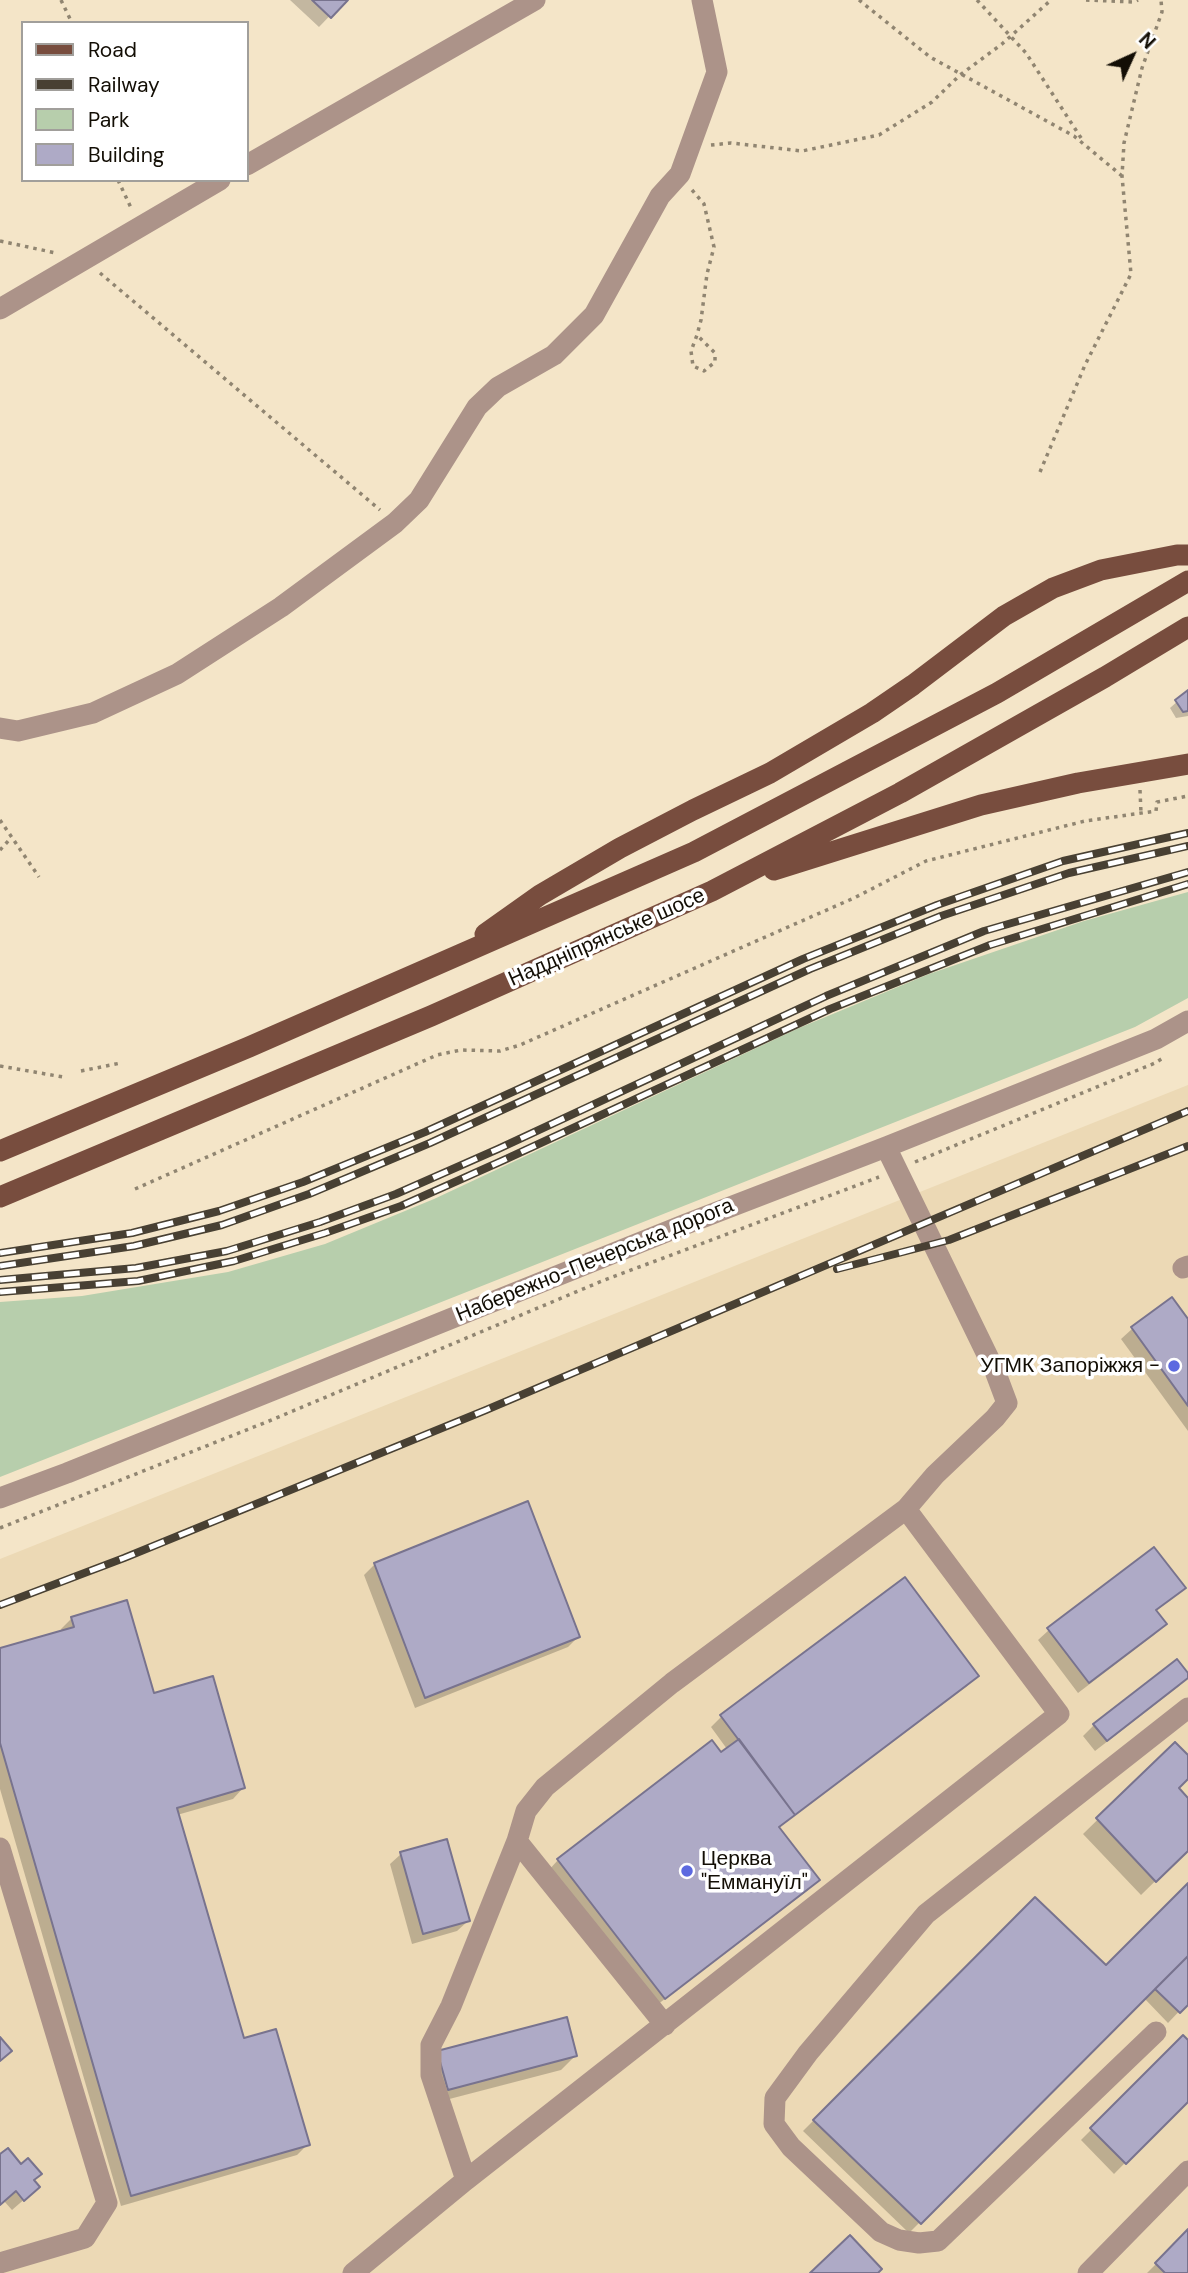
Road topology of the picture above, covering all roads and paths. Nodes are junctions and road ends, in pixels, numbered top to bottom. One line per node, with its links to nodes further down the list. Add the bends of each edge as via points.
1 (61, 0): 10 (path)
2 (535, 0): 15 (street)
3 (702, 0): 14 (street, via 717,72)
4 (859, 0): 12 (path)
5 (977, 0): 11 (path)
6 (1051, 0): 11 (path)
7 (1086, 0): 8 (path)
8 (1138, 0)
9 (1161, 0): 17 (path, via 1162,12 1132,101)
10 (71, 21)
11 (1010, 36): 12 (path); 13 (path, via 1026,53)
12 (960, 75): 13 (path); 14 (path, via 932,102 879,135 802,151 731,143)
13 (1086, 146): 17 (path)
14 (691, 147): 16 (street)
15 (248, 164)
16 (680, 174): 24 (path, via 704,204 714,247); 26 (street, via 660,196 594,315 554,355 498,387 477,407 419,500)
17 (1122, 176): 25 (path, via 1131,274 1085,365)
18 (119, 182): 20 (path)
19 (217, 182): 20 (street)
20 (138, 227): 22 (street)
21 (0, 241): 22 (path)
22 (83, 259): 23 (street); 26 (path)
23 (0, 309)
24 (696, 335): 24 (path, via 715,353 715,362 704,371 693,366)
25 (1040, 472)
26 (395, 523): 30 (street, via 281,607 177,674 93,713 18,731)
27 (1188, 555): 38 (main road, via 1101,570 1053,588 1004,617 872,713 770,773 540,895)
28 (1188, 581): 38 (main road, Наддніпрянське шосе, via 997,693 694,852)
29 (1188, 627): 37 (main road, Наддніпрянське шосе, via 912,787)
30 (0, 728)
31 (1188, 764): 37 (main road, via 981,804)
32 (1188, 796): 48 (path, via 1157,802 1156,811 1085,821 926,861 854,898 520,1045 500,1051 437,1055)
33 (0, 820): 34 (path)
34 (10, 838): 35 (path); 36 (path)
35 (0, 850)
36 (39, 877)
37 (712, 891): 49 (main road, Наддніпрянське шосе, via 431,1016)
38 (446, 961): 46 (main road, Наддніпрянське шосе)
39 (1188, 1021): 45 (street, Набережно-Печерська дорога, via 1156,1039)
40 (1166, 1056): 47 (path)
41 (121, 1062): 43 (path)
42 (0, 1066): 44 (path)
43 (82, 1071)
44 (63, 1077)
45 (886, 1147): 47 (street); 50 (street, Набережно-Печерська дорога)
46 (0, 1152)
47 (896, 1170): 51 (street, via 1007,1403); 52 (path, via 602,1281)
48 (135, 1189)
49 (0, 1197)
50 (0, 1498)
51 (906, 1509): 54 (street, via 590,1748 545,1787 526,1811); 56 (street, via 1059,1714)
52 (0, 1528)
53 (1188, 1708): 57 (street, via 926,1914 775,2098 774,2124 791,2147 881,2232 899,2240 938,2241)
54 (517, 1841): 56 (street); 59 (street, via 452,2006 431,2045 431,2075)
55 (0, 1847): 60 (street, via 107,2203 85,2238)
56 (665, 2025): 59 (street)
57 (1156, 2032)
58 (1188, 2171): 62 (street)
59 (466, 2180): 61 (street)
60 (0, 2263)
61 (353, 2273)
62 (1088, 2273)

